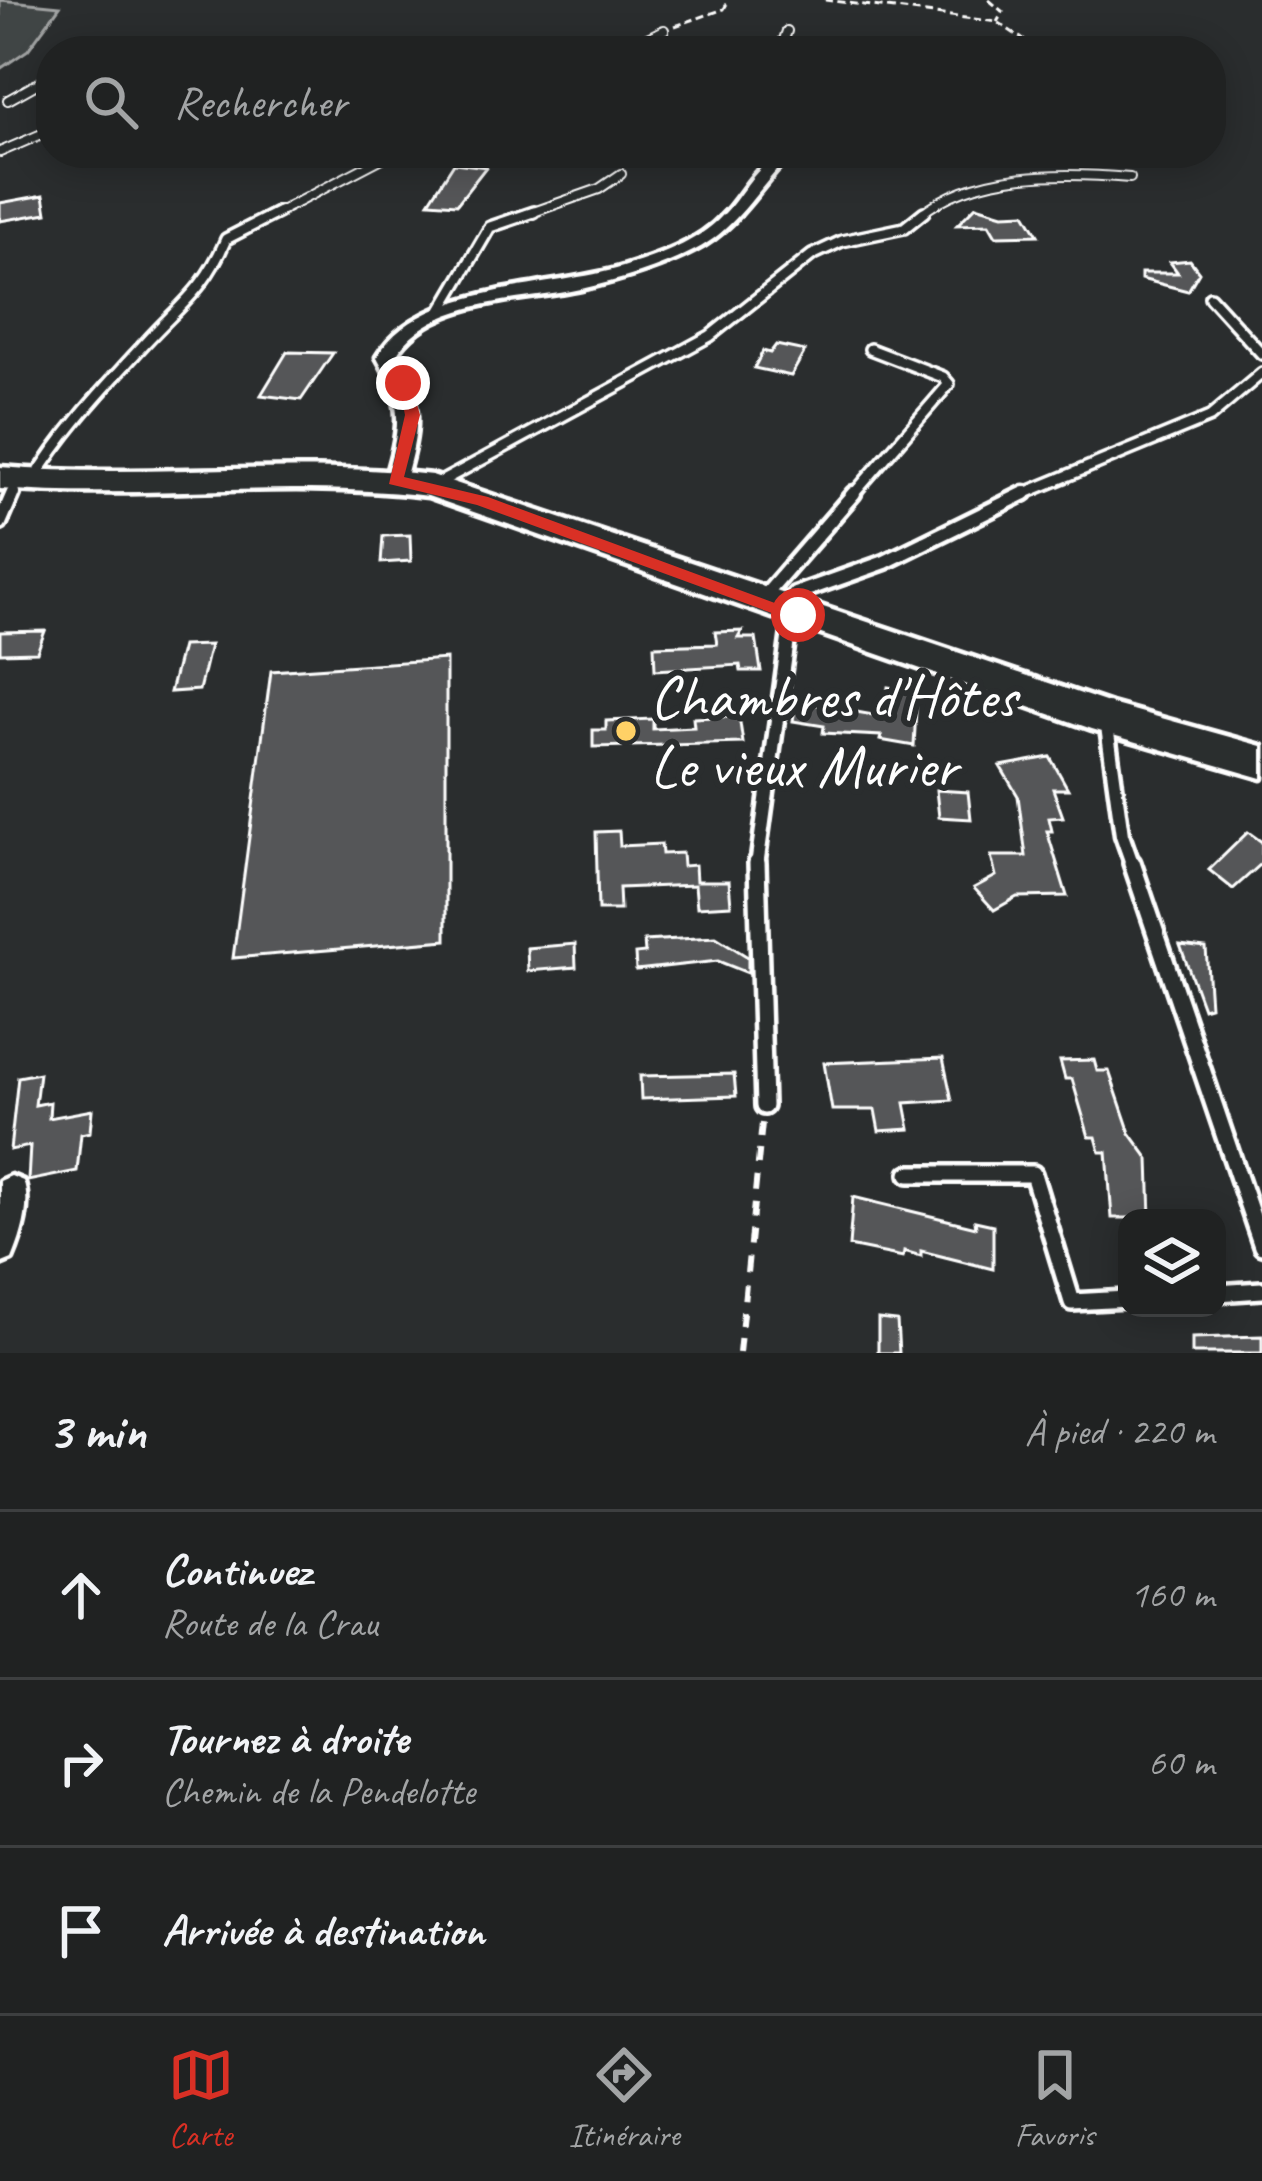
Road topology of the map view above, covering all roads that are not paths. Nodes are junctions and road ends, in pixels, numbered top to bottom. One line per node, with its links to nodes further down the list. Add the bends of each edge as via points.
1 (664, 30): 3 (lane)
2 (787, 32): 4 (lane)
3 (652, 36)
4 (786, 36)
5 (36, 84): 6 (lane)
6 (8, 100)
7 (36, 136): 8 (lane)
8 (0, 152)
9 (363, 168): 18 (lane, via 226,239 210,278)
10 (775, 168): 14 (street, via 726,222 689,245 602,278)
11 (621, 174): 14 (lane, via 490,227)
12 (1130, 178): 20 (lane, via 1064,172 1008,179 933,204 904,229 812,254 710,336)
13 (1210, 298): 16 (lane)
14 (439, 314): 19 (street, via 403,331 386,357 412,415)
15 (870, 349): 22 (lane, via 949,384)
16 (1262, 354)
17 (1262, 373): 22 (lane, via 1210,417 795,594)
18 (17, 480): 19 (main road); 21 (lane)
19 (395, 480): 20 (main road)
20 (432, 486): 22 (main road)
21 (0, 523)
22 (780, 609): 23 (main road); 25 (lane, via 789,632 757,865)
23 (1106, 718): 24 (main road); 28 (lane, via 1122,836)
24 (1262, 762)
25 (764, 1106)
26 (909, 1174): 32 (lane, via 1033,1174 1072,1302)
27 (10, 1192): 29 (street)
28 (1262, 1246)
29 (0, 1247)
30 (1262, 1290): 31 (lane)
31 (1226, 1292)
32 (1118, 1299)

